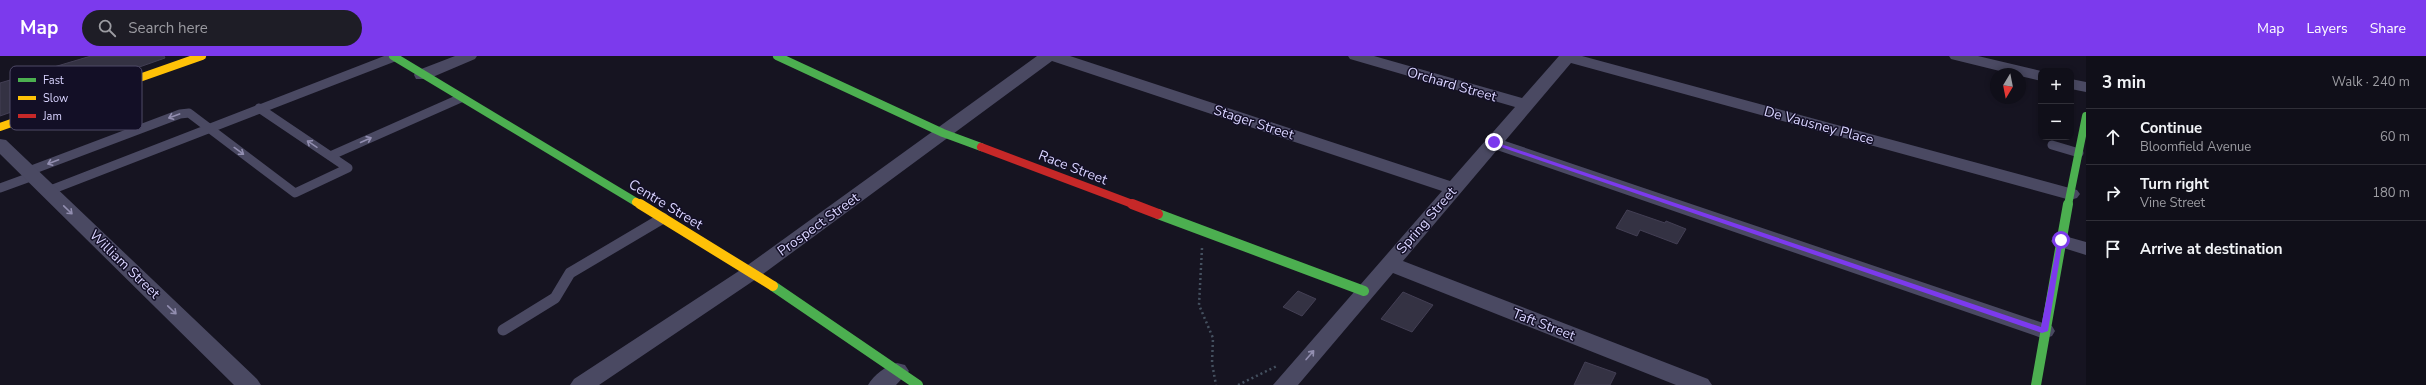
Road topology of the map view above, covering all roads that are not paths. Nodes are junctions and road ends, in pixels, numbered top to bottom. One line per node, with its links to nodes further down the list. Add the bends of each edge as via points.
1 (202, 56): 12 (street)
2 (393, 56): 10 (street, Centre Street); 17 (lane)
3 (469, 56): 10 (street)
4 (777, 56): 25 (street, Race Street)
5 (1048, 56): 25 (street, Prospect Street)
6 (1054, 56): 34 (street, Stager Street)
7 (1356, 56): 16 (street, Orchard Street)
8 (1957, 56): 11 (street)
9 (1568, 57): 16 (street, Spring Street); 36 (street, De Vausney Place)
10 (422, 75): 15 (street, Centre Street)
11 (2038, 75)
12 (142, 77)
13 (2074, 85): 14 (street)
14 (2086, 87)
15 (462, 98): 31 (lane, one-way to 15); 37 (street, Centre Street)
16 (1526, 105): 26 (street, Spring Street)
17 (259, 108): 21 (lane); 31 (lane, one-way to 17)
18 (2086, 116): 22 (street)
19 (10, 123): 20 (street)
20 (0, 127)
21 (208, 128): 23 (lane, one-way to 23, via 189,113 180,114); 31 (lane, one-way to 31, via 295,193 348,168); 35 (lane)
22 (2085, 128): 27 (street)
23 (142, 129)
24 (140, 130): 32 (lane, one-way to 32)
25 (943, 133): 41 (street, Prospect Street); 42 (street, Race Street)
26 (1494, 142): 34 (street, Spring Street); 44 (street)
27 (2083, 142): 30 (street)
28 (0, 144): 32 (street, William Street)
29 (2052, 145): 30 (lane)
30 (2079, 152): 36 (street)
31 (330, 156)
32 (31, 174): 33 (lane); 35 (street, William Street)
33 (0, 188)
34 (1453, 188): 40 (street, Spring Street)
35 (48, 191): 46 (street, William Street, one-way to 46)
36 (2070, 194): 38 (street)
37 (663, 218): 41 (street, Centre Street); 43 (lane, via 570,274 555,298)
38 (2061, 240): 39 (street); 44 (street)
39 (2086, 249)
40 (1388, 263): 42 (street, Spring Street); 50 (street, Taft Street)
41 (752, 272): 45 (street, Centre Street); 47 (street, Prospect Street)
42 (1364, 292): 49 (street, Spring Street, one-way to 42)
43 (503, 330)
44 (2044, 331): 51 (street)
45 (888, 378): 48 (street, Centre Street)
46 (249, 385)
47 (582, 385)
48 (918, 385)
49 (1284, 385)
50 (1700, 385)
51 (2036, 385)

